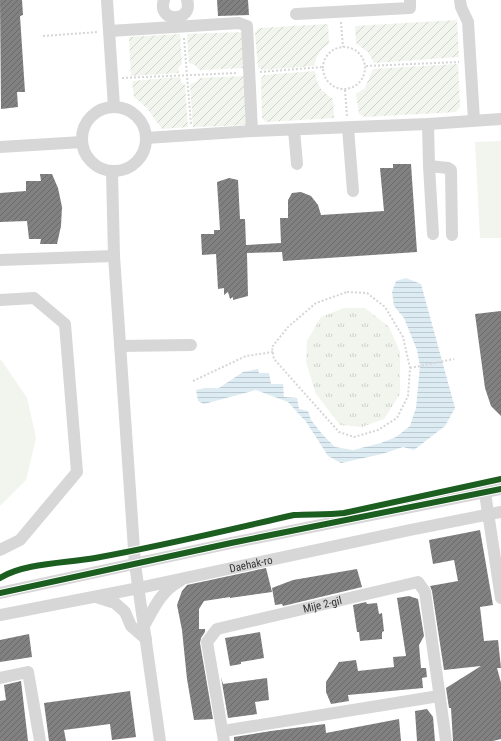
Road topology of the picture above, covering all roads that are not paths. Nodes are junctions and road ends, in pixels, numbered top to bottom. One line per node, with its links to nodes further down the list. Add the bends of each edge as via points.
1 (107, 0): 7 (street)
2 (164, 0): 3 (street, via 162,6 166,14 177,18 187,10)
3 (186, 0)
4 (410, 0): 6 (street, via 410,8)
5 (460, 0): 10 (street, via 468,22)
6 (296, 14)
7 (109, 31): 8 (street); 14 (street, via 239,23 247,26)
8 (114, 107): 15 (street, via 132,113 144,128); 16 (street, via 98,111 86,122 82,131)
9 (501, 119): 10 (street)
10 (474, 120): 11 (street)
11 (428, 124): 12 (street); 19 (street)
12 (348, 128): 13 (street); 21 (street)
13 (294, 130): 14 (street); 18 (street)
14 (252, 131): 15 (street)
15 (146, 138): 20 (street, via 140,158 132,166)
16 (82, 142): 17 (street); 20 (street, via 86,155 95,166)
17 (0, 147)
18 (297, 164)
19 (429, 166): 22 (street); 23 (street, via 450,170)
20 (112, 172): 24 (street)
21 (354, 191)
22 (433, 234)
23 (452, 235)
24 (114, 256): 25 (street); 28 (street)
25 (0, 260)
26 (0, 300): 33 (street, via 34,298 65,324 77,472 20,540)
27 (191, 345): 28 (street)
28 (120, 346): 34 (street)
29 (501, 489): 30 (street)
30 (485, 493): 32 (street); 34 (street)
31 (501, 512): 32 (street, Daehak-ro)
32 (488, 514): 35 (street); 36 (street, Daehak-ro)
33 (0, 550)
34 (135, 564): 37 (street); 38 (street)
35 (499, 574): 40 (street)
36 (185, 578): 37 (street, Daehak-ro); 42 (street, via 170,586 159,598)
37 (139, 588): 39 (street, Daehak-ro); 42 (street)
38 (0, 593)
39 (95, 596): 41 (street, Daehak-ro); 43 (street, via 115,603 125,612 131,626)
40 (501, 598)
41 (0, 615)
42 (144, 626): 43 (street)
43 (146, 639): 48 (street)
44 (0, 678): 47 (street, via 28,672)
45 (439, 696): 46 (street, Mije 2-gil); 46 (street, Mije 2-gil, via 425,592 418,582 217,629 207,642); 49 (street, Mije 2-gil)
46 (223, 736)
47 (40, 741)
48 (160, 741)
49 (446, 741)

